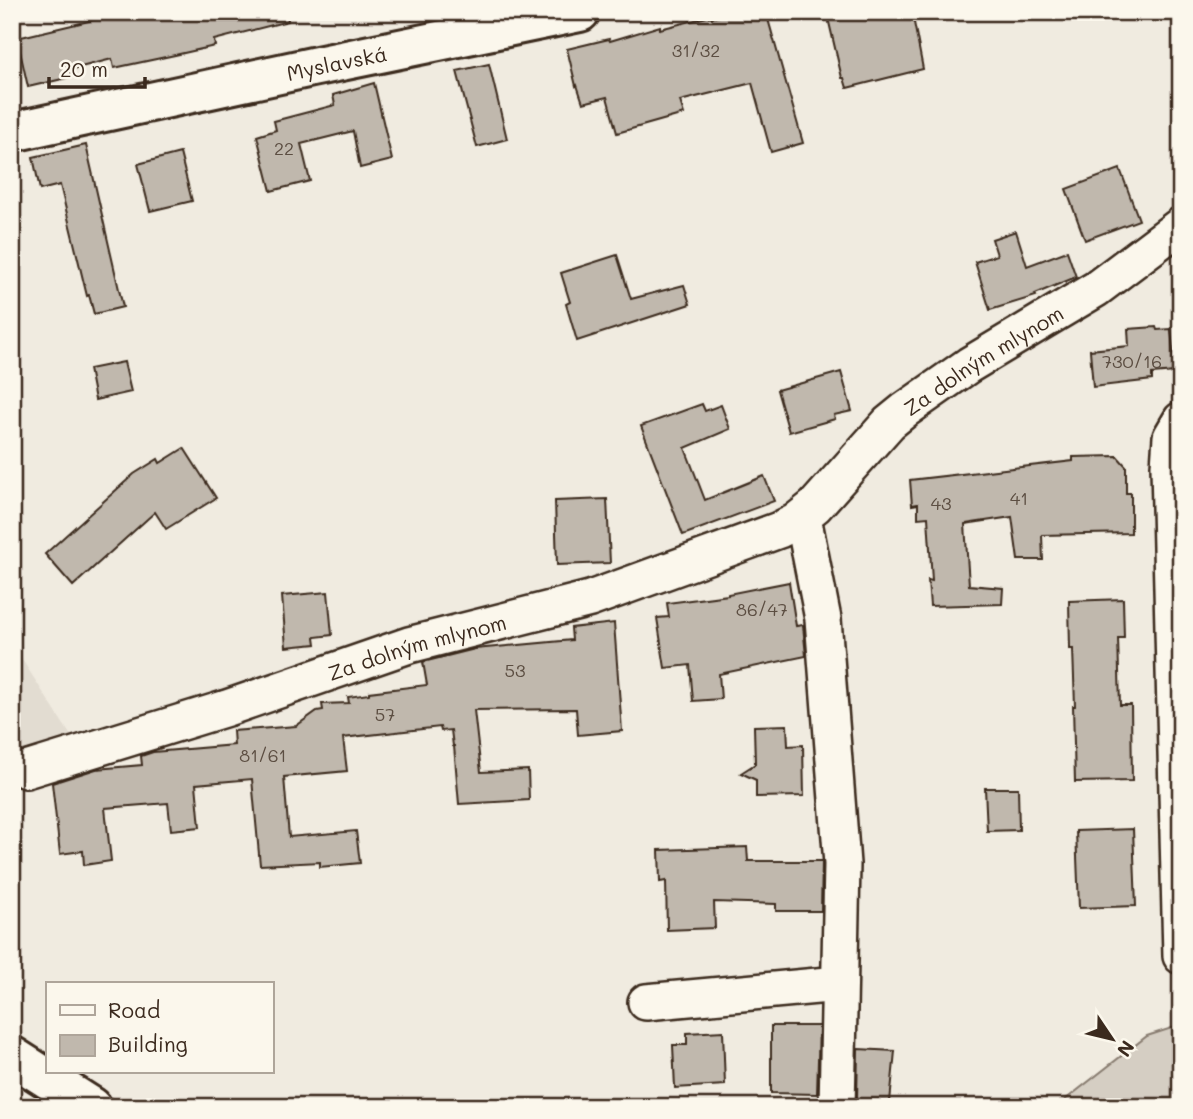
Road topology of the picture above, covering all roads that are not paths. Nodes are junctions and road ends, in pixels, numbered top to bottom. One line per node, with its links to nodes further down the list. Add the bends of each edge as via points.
1 (580, 12): 2 (street, Myslavská)
2 (12, 132)
3 (1181, 225): 5 (street, Za dolným mlynom, via 1096,289 969,365 905,410)
4 (1181, 419): 7 (street, via 1171,437 1169,466)
5 (803, 517): 6 (street, Za dolným mlynom, via 612,592 409,645); 8 (street, via 823,619 838,810 842,864)
6 (26, 770)
7 (1181, 956)
8 (839, 984): 9 (street); 12 (street)
9 (646, 1002)
10 (12, 1056): 11 (street)
11 (92, 1107)
12 (837, 1107)

